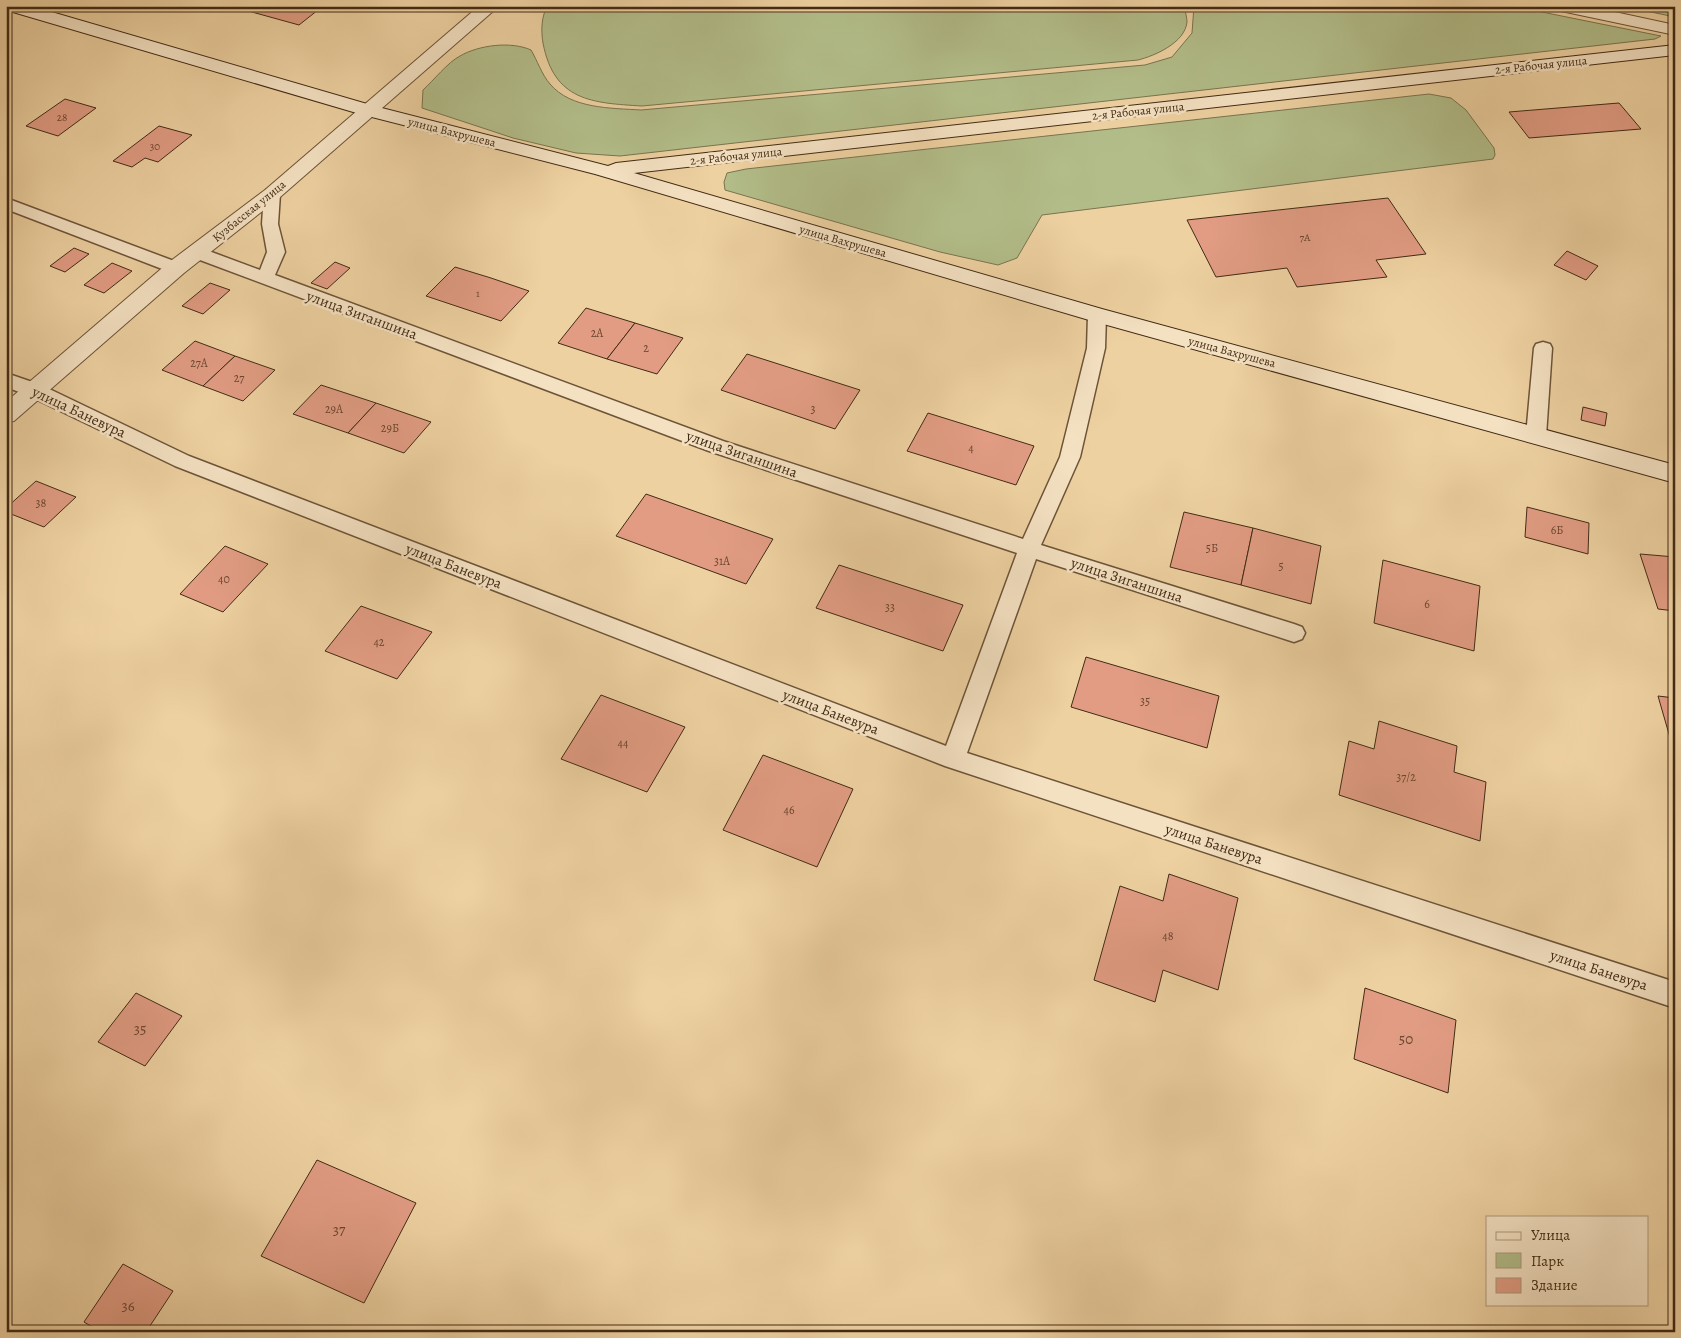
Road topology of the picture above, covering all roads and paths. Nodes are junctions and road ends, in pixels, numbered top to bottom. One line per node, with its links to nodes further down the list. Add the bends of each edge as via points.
1 (11, 6): 6 (main road, улица Вахрушева)
2 (490, 6): 6 (main road, Кузбасская улица)
3 (1561, 6): 4 (main road)
4 (1675, 30)
5 (1675, 50): 7 (main road, 2-я Рабочая улица)
6 (366, 110): 7 (main road, улица Вахрушева); 8 (main road, Кузбасская улица)
7 (602, 170): 13 (main road, улица Вахрушева)
8 (272, 194): 10 (main road, Кузбасская улица); 12 (lane, via 270,224 276,252)
9 (6, 203): 11 (lane)
10 (198, 253): 11 (main road, Кузбасская улица); 12 (lane, улица Зиганшина)
11 (176, 268): 16 (main road, Кузбасская улица)
12 (265, 279): 20 (lane, улица Зиганшина, via 716,446)
13 (1097, 315): 18 (main road, улица Вахрушева); 20 (lane, via 1096,348 1070,457)
14 (1542, 348): 18 (lane)
15 (6, 380): 16 (lane, улица Баневура)
16 (34, 390): 17 (main road, Кузбасская улица); 22 (lane, улица Баневура, via 182,461)
17 (6, 415)
18 (1536, 436): 19 (main road, улица Вахрушева)
19 (1675, 474)
20 (1029, 550): 21 (lane, улица Зиганшина); 22 (lane)
21 (1294, 633)
22 (954, 759): 23 (lane, улица Баневура)
23 (1675, 994)

